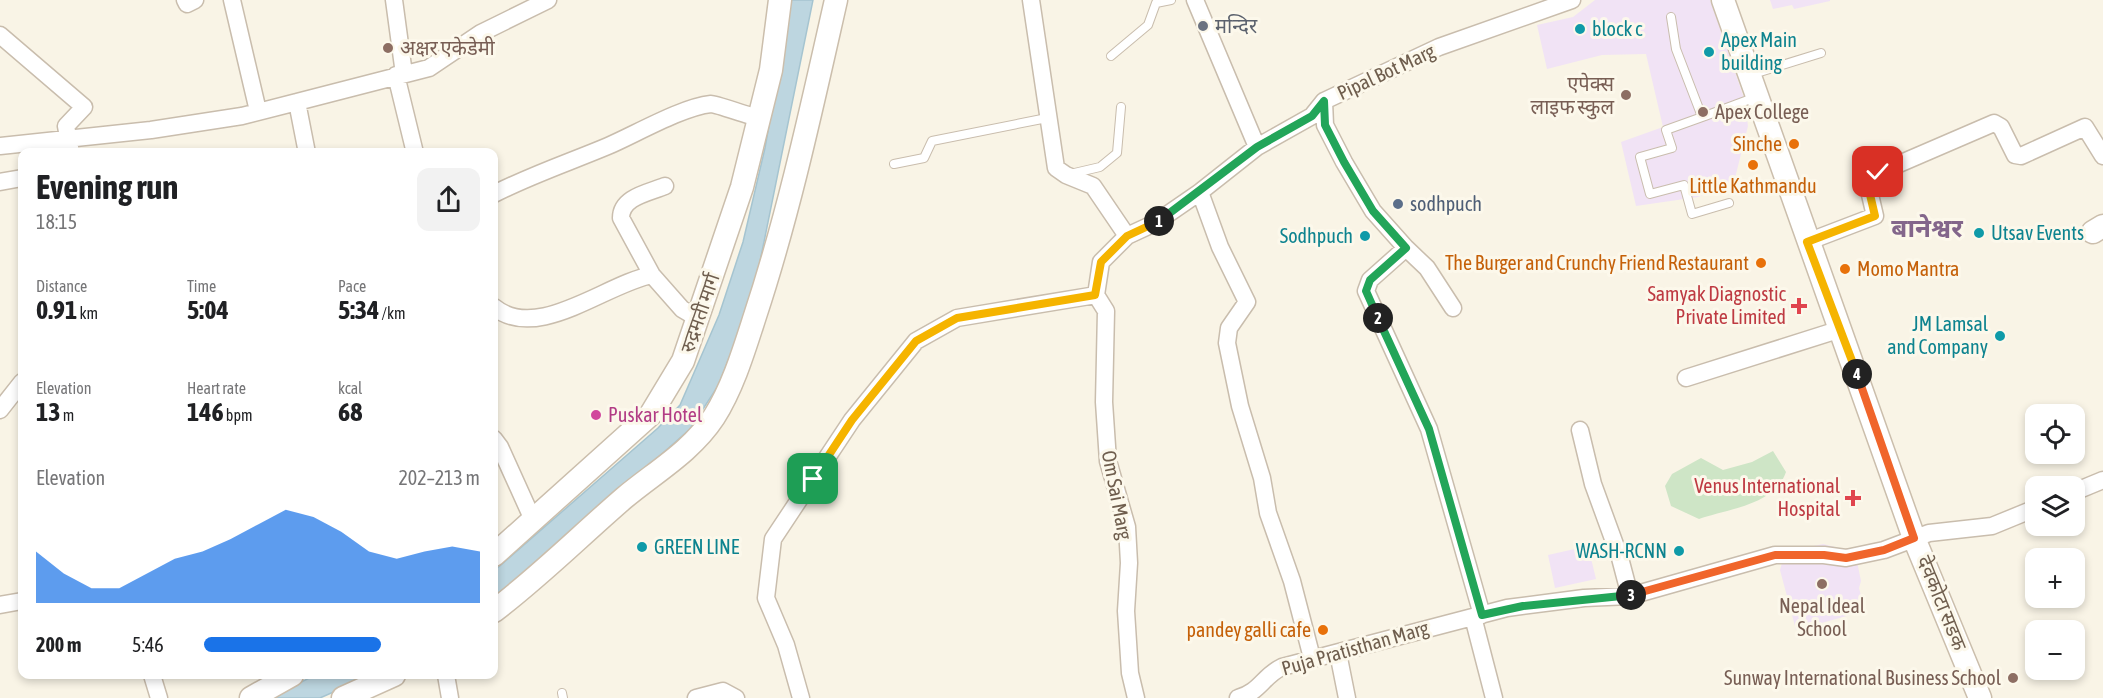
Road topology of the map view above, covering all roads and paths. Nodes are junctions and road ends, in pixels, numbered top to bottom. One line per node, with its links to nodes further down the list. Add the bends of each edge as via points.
1 (185, 0): 2 (street, via 187,4)
2 (195, 0)
3 (232, 0): 24 (street)
4 (394, 0): 18 (street)
5 (548, 0): 18 (street, via 481,33 429,68)
6 (780, 0): 26 (street, रुद्रमती मार्ग, via 771,70)
7 (836, 0): 65 (street, via 768,276 735,374 715,416 666,467 625,497)
8 (1031, 0): 27 (street)
9 (1171, 0): 17 (lane, via 1156,3 1148,25)
10 (1572, 0): 13 (street, Pipal Bot Marg)
11 (1723, 0): 19 (street, देवकोटा सडक)
12 (1198, 1): 30 (street)
13 (1551, 4): 21 (street, Pipal Bot Marg, via 1439,47)
14 (1671, 17): 25 (lane, via 1676,48 1697,109)
15 (0, 35): 29 (street, via 84,107 66,126)
16 (1821, 53): 19 (lane)
17 (1111, 56)
18 (400, 75): 22 (street); 32 (street)
19 (1749, 76): 20 (street, देवकोटा सडक)
20 (1756, 97): 25 (lane); 43 (street, देवकोटा सडक)
21 (1324, 101): 30 (street, Pipal Bot Marg, via 1312,116); 44 (street, via 1325,125 1344,162 1373,211)
22 (297, 102): 24 (street); 31 (street)
23 (1121, 107): 35 (lane, via 1117,153 1100,166)
24 (258, 111): 29 (street)
25 (1705, 116): 41 (lane, via 1666,130 1672,148 1640,157 1642,166 1650,194 1684,185 1692,214)
26 (759, 118): 39 (street, via 713,104 696,108); 49 (street, रुद्रमती मार्ग, via 742,187)
27 (1047, 118): 34 (lane, via 932,141 924,158); 35 (street, via 1056,168)
28 (0, 146): 29 (street)
29 (70, 146)
30 (1257, 147): 40 (street, Pipal Bot Marg)
31 (306, 148)
32 (414, 148)
33 (2103, 156): 43 (street, via 2085,127 2022,156 2015,155 2001,127 1994,123 1878,172 1868,186 1875,216)
34 (894, 164)
35 (1066, 175): 42 (street, via 1093,186)
36 (18, 179): 37 (street)
37 (0, 182)
38 (664, 186): 45 (street, via 626,202 621,210 621,218)
39 (498, 192)
40 (1200, 192): 42 (street, Pipal Bot Marg, via 1155,223); 68 (street, via 1220,247 1247,302 1228,328 1227,343 1268,513 1292,581)
41 (1729, 204)
42 (1127, 236): 46 (street, Pipal Bot Marg, via 1101,262)
43 (1807, 242): 50 (street, देवकोटा सडक)
44 (1406, 248): 47 (street, via 1427,268); 66 (street, via 1370,280 1366,291 1429,429)
45 (652, 275): 48 (street, via 567,310 545,315 518,319); 49 (street, via 682,309)
46 (1095, 295): 79 (street, via 957,318 916,341 852,420 773,539 766,598 786,645); 80 (street, Om Sai Marg, via 1107,311 1104,402 1108,461 1127,527 1126,611 1130,673)
47 (1453, 308)
48 (498, 309)
49 (699, 319): 59 (street, रुद्रमती मार्ग, via 683,361 651,414)
50 (1841, 329): 51 (street); 60 (street, देवकोटा सडक)
51 (1686, 378)
52 (18, 387): 53 (street)
53 (0, 410)
54 (1580, 430): 62 (street, via 1593,484)
55 (498, 444): 59 (street)
56 (2103, 480): 57 (street)
57 (2085, 487)
58 (2025, 512): 60 (street, Puja Pratisthan Marg, via 1992,526)
59 (533, 520): 61 (street, रुद्रमती मार्ग)
60 (1914, 538): 62 (street, Puja Pratisthan Marg, via 1884,550 1846,558 1775,555); 84 (street, देवकोटा सडक)
61 (498, 551)
62 (1630, 596): 66 (street, Puja Pratisthan Marg, via 1543,603)
63 (18, 602): 64 (street)
64 (0, 605)
65 (498, 608)
66 (1478, 616): 67 (street, Puja Pratisthan Marg, via 1413,630); 83 (street)
67 (1338, 653): 68 (street, Puja Pratisthan Marg); 82 (street)
68 (1312, 658): 81 (street, Puja Pratisthan Marg, via 1270,673 1257,690)
69 (153, 679): 73 (street)
70 (285, 679): 74 (street)
71 (385, 679): 75 (street)
72 (447, 679): 76 (street)
73 (159, 698)
74 (251, 698)
75 (343, 698)
76 (450, 698)
77 (696, 698): 78 (street, via 723,691)
78 (736, 698)
79 (801, 698)
80 (1136, 698)
81 (1238, 698)
82 (1347, 698)
83 (1494, 698)
84 (1980, 698)

